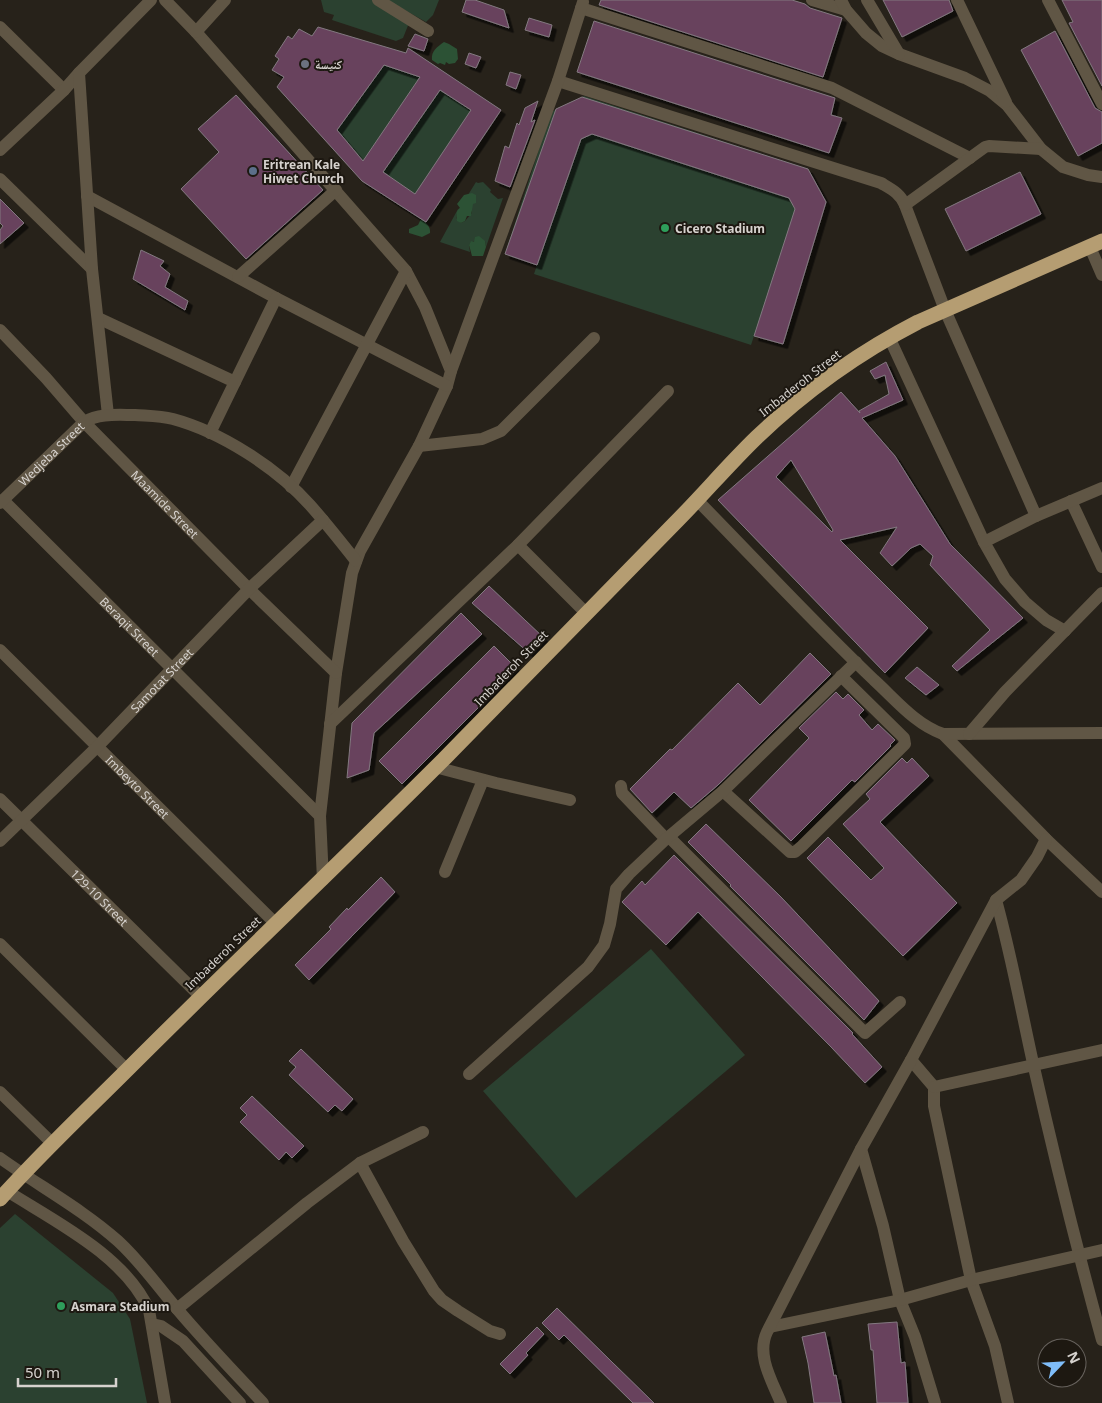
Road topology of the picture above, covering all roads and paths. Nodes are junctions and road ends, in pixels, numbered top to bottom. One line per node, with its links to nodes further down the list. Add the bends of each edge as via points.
1 (151, 0): 15 (street)
2 (165, 0): 13 (street)
3 (225, 0): 13 (street)
4 (378, 0): 12 (street)
5 (812, 0): 10 (street)
6 (867, 0): 14 (street)
7 (957, 0): 19 (street)
8 (1048, 0): 18 (street)
9 (582, 4): 16 (street); 22 (street, via 832,88)
10 (844, 5): 14 (street, via 866,33)
11 (0, 27): 17 (street)
12 (428, 31)
13 (196, 32): 25 (street)
14 (899, 54): 19 (street, via 964,78 990,91)
15 (79, 73): 17 (street); 26 (street)
16 (558, 81): 27 (street, via 881,183 895,191); 40 (street)
17 (64, 90): 21 (street)
18 (1102, 104)
19 (1007, 105): 20 (street)
20 (1040, 149): 22 (street, via 989,146); 23 (street, via 1063,167)
21 (0, 150)
22 (970, 158): 27 (street)
23 (1102, 177)
24 (0, 179): 29 (street)
25 (336, 190): 30 (street); 32 (street)
26 (87, 196): 29 (street); 32 (street)
27 (905, 204): 34 (street)
28 (1096, 244): 31 (street); 34 (highway, Imbaderoh Street)
29 (92, 269): 35 (street)
30 (406, 271): 39 (street); 40 (street)
31 (1102, 275)
32 (238, 277): 33 (street)
33 (276, 298): 39 (street); 41 (street)
34 (945, 310): 37 (highway, Imbaderoh Street); 53 (street)
35 (98, 318): 41 (street); 44 (street)
36 (0, 330): 45 (street, Maamide Street)
37 (889, 337): 50 (highway, Imbaderoh Street, via 855,358 781,416); 55 (street)
38 (594, 338): 47 (street, via 501,431 482,439)
39 (366, 344): 42 (street); 48 (street)
40 (451, 371): 42 (street)
41 (235, 382): 46 (street)
42 (447, 386): 47 (street)
43 (668, 391): 56 (street)
44 (108, 415): 45 (street, Wedjeba Street); 46 (street, Wedjeba Street, via 156,416)
45 (84, 422): 51 (street, Wedjeba Street); 59 (street, Maamide Street)
46 (210, 433): 48 (street, Wedjeba Street, via 260,462)
47 (419, 446): 57 (street)
48 (291, 487): 54 (street, Wedjeba Street)
49 (1102, 488): 52 (street)
50 (697, 500): 61 (highway, Imbaderoh Street); 64 (street)
51 (2, 501): 65 (street, Beraqit Street)
52 (1071, 501): 53 (street); 58 (street)
53 (1036, 516): 55 (street)
54 (323, 520): 57 (street, Wedjeba Street); 59 (street, Samotat Street)
55 (984, 542): 62 (street, via 1005,579 1025,602)
56 (518, 545): 61 (street); 68 (street)
57 (356, 561): 66 (street)
58 (1102, 568)
59 (249, 588): 65 (street, Samotat Street); 66 (street, Maamide Street)
60 (1102, 593): 62 (street)
61 (586, 613): 73 (highway, Imbaderoh Street)
62 (1065, 631): 71 (street)
63 (0, 650): 72 (street, Imbeyto Street)
64 (856, 662): 67 (street); 70 (street, via 916,719)
65 (172, 670): 72 (street, Samotat Street); 79 (street, Beraqit Street)
66 (336, 673): 68 (street)
67 (841, 676): 76 (street); 76 (street, via 906,741 876,774 795,852 786,849)
68 (330, 724): 79 (street)
69 (1102, 733): 71 (street)
70 (943, 734): 71 (street); 82 (street)
71 (969, 734)
72 (97, 747): 80 (street, Samotat Street); 88 (street, Imbeyto Street)
73 (435, 767): 74 (street); 85 (highway, Imbaderoh Street)
74 (483, 780): 78 (street); 84 (street)
75 (621, 786): 81 (street, via 622,793)
76 (724, 791): 81 (street)
77 (0, 799): 80 (street, 129-10 Street)
78 (570, 800)
79 (320, 816): 85 (street)
80 (21, 820): 83 (street, Samotat Street); 90 (street, 129-10 Street)
81 (667, 838): 91 (street, via 865,1033); 96 (street, via 616,889 608,935 588,967)
82 (1046, 839): 86 (street); 87 (street, via 1021,880)
83 (0, 841)
84 (444, 872)
85 (323, 880): 88 (highway, Imbaderoh Street)
86 (1102, 892)
87 (996, 900): 93 (street); 94 (street)
88 (275, 923): 90 (highway, Imbaderoh Street)
89 (0, 944): 95 (street)
90 (200, 996): 95 (highway, Imbaderoh Street)
91 (900, 1002)
92 (1102, 1050): 94 (street)
93 (911, 1060): 97 (street); 101 (street)
94 (1033, 1064): 97 (street); 107 (street)
95 (127, 1070): 100 (highway, Imbaderoh Street)
96 (469, 1074)
97 (934, 1086): 108 (street, via 934,1106)
98 (0, 1092): 100 (street)
99 (424, 1132): 103 (street)
100 (52, 1143): 104 (highway, Imbaderoh Street)
101 (861, 1149): 109 (street); 112 (street)
102 (0, 1158): 104 (street)
103 (360, 1163): 110 (street); 113 (street, via 434,1291 458,1311)
104 (24, 1175): 105 (highway, Imbaderoh Street); 110 (street, via 90,1217 118,1241 137,1259)
105 (4, 1195): 111 (street, via 85,1240 119,1266 144,1298)
106 (1102, 1250): 107 (street)
107 (1078, 1255): 108 (street); 114 (street)
108 (972, 1280): 109 (street); 120 (street, via 995,1346)
109 (900, 1300): 112 (street); 119 (street)
110 (177, 1309): 117 (street)
111 (152, 1324): 115 (street); 116 (street, via 161,1326 182,1341)
112 (770, 1327): 118 (street, via 763,1341 763,1355)
113 (500, 1334)
114 (1102, 1340)
115 (165, 1403)
116 (240, 1403)
117 (263, 1403)
118 (780, 1403)
119 (935, 1403)
120 (1008, 1403)

